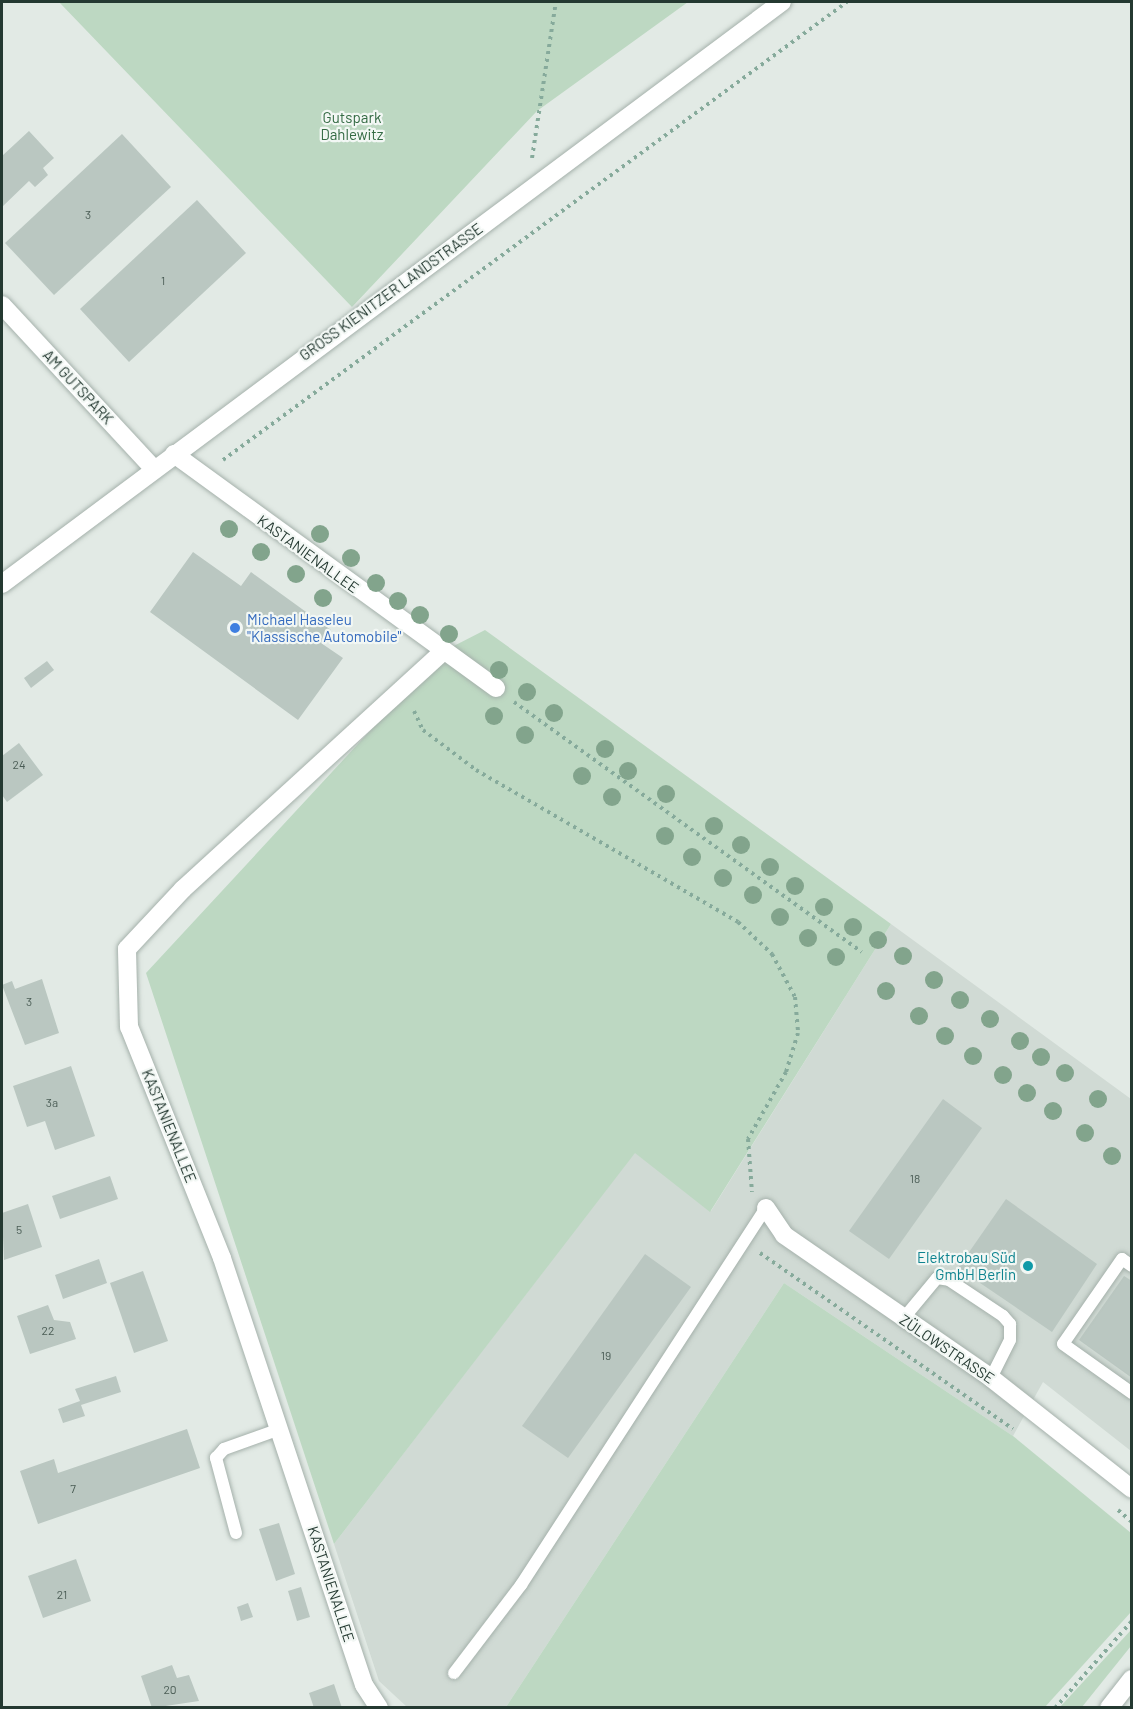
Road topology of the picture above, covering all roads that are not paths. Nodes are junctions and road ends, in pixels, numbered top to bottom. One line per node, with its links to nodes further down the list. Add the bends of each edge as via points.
1 (782, 2): 3 (street, GROSS KIENITZER LANDSTRASSE)
2 (2, 305): 4 (street, AM GUTSPARK)
3 (174, 454): 4 (street, GROSS KIENITZER LANDSTRASSE); 6 (street, KASTANIENALLEE, via 200,477)
4 (154, 469): 5 (street, GROSS KIENITZER LANDSTRASSE)
5 (2, 584)
6 (444, 651): 7 (street, KASTANIENALLEE); 13 (street, KASTANIENALLEE, via 183,889 127,949 129,1027 222,1258)
7 (496, 688)
8 (766, 1208): 10 (street, ZÜLOWSTRASSE, via 784,1235); 16 (lane, via 521,1586)
9 (1131, 1266): 12 (lane, via 1122,1259 1063,1344)
10 (903, 1319): 11 (street, ZÜLOWSTRASSE); 11 (lane, via 937,1278 994,1310 1011,1330)
11 (991, 1378): 14 (street, ZÜLOWSTRASSE)
12 (1131, 1393)
13 (280, 1429): 15 (lane, via 224,1449 216,1458); 18 (street, KASTANIENALLEE, via 364,1685)
14 (1131, 1489)
15 (236, 1533)
16 (454, 1672)
17 (1131, 1679): 19 (street)
18 (379, 1707)
19 (1109, 1707)

